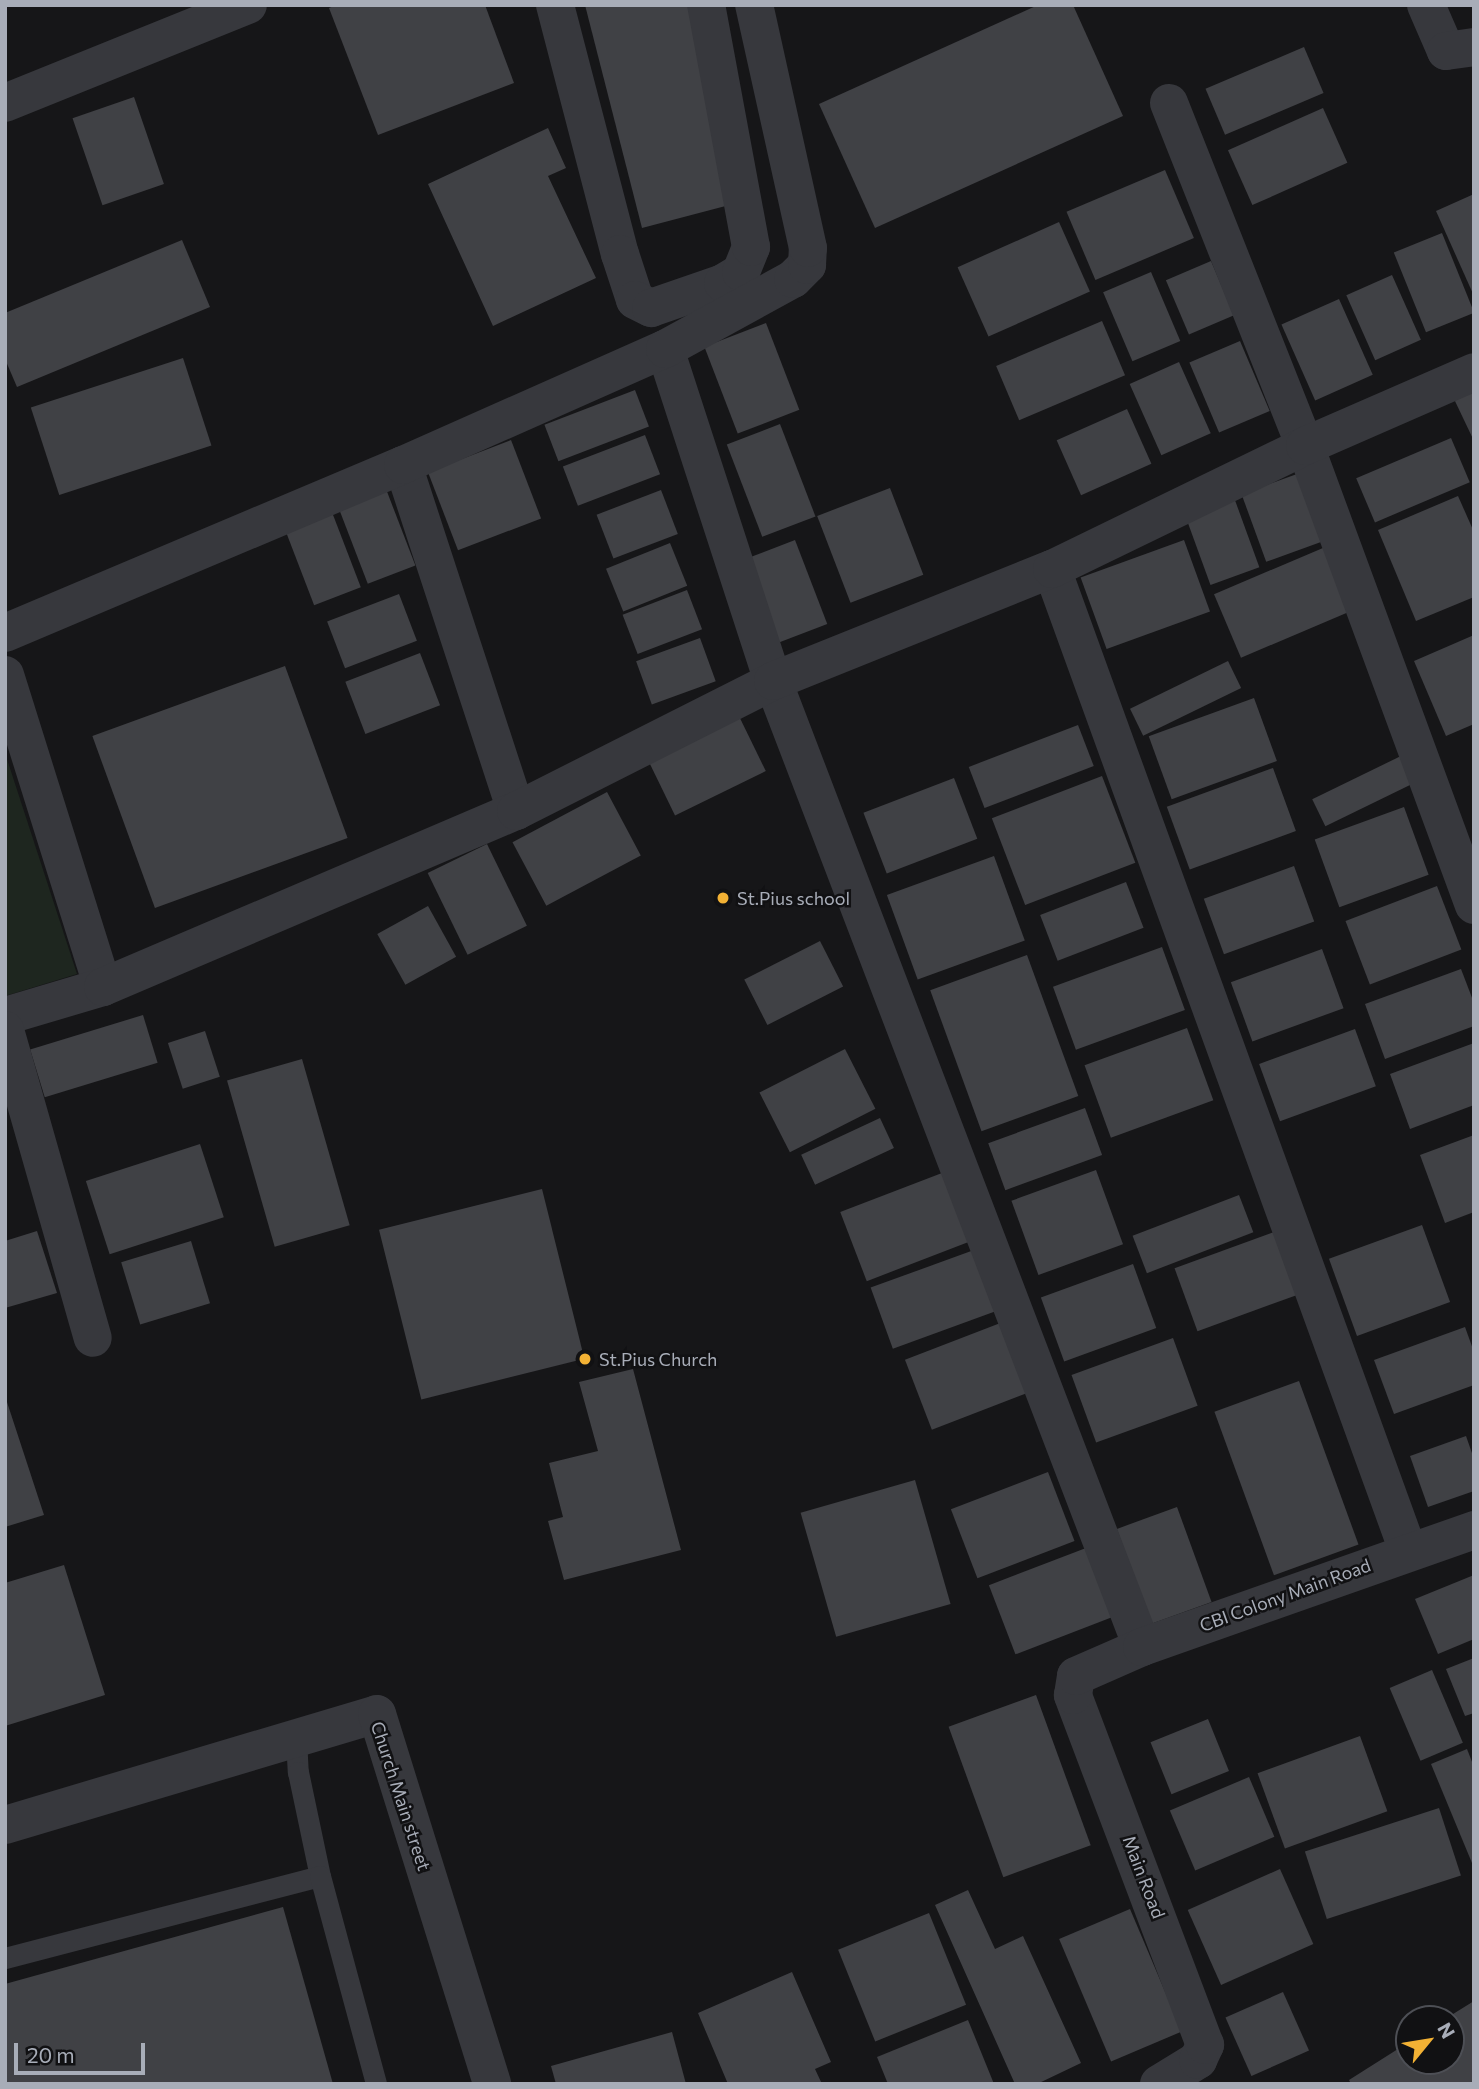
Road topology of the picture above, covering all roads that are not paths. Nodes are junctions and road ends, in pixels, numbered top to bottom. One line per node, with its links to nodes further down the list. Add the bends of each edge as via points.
1 (248, 5): 7 (street)
2 (555, 5): 5 (street, via 620,254 635,300 651,308 732,278 741,272 751,247)
3 (1426, 5): 6 (street, via 1446,51)
4 (755, 14): 5 (street); 9 (street, via 808,248 807,265 793,279)
5 (710, 19)
6 (1474, 47)
7 (5, 103)
8 (1169, 103): 11 (street)
9 (665, 349): 12 (street); 16 (street)
10 (1474, 372): 11 (street)
11 (1305, 446): 13 (street); 18 (street)
12 (403, 465): 14 (street); 17 (street)
13 (1052, 569): 16 (street); 24 (street)
14 (5, 633)
15 (5, 675): 19 (street)
16 (773, 681): 17 (street); 25 (street)
17 (516, 811): 19 (street)
18 (1474, 905)
19 (103, 987): 20 (street)
20 (5, 1016)
21 (5, 1030): 22 (street)
22 (93, 1338)
23 (1474, 1530): 24 (street, CBI Colony Main Road)
24 (1408, 1551): 25 (street, CBI Colony Main Road)
25 (1142, 1647): 26 (street, CBI Colony Main Road)
26 (1098, 1664): 33 (street, Main Road, via 1076,1676 1073,1695 1205,2045 1198,2060)
27 (296, 1738): 28 (street, Church Main street); 29 (lane, via 298,1772); 32 (street, Church Main street, via 377,1714)
28 (5, 1825)
29 (320, 1876): 30 (lane); 31 (lane)
30 (5, 1958)
31 (376, 2084)
32 (492, 2084)
33 (1159, 2084)

